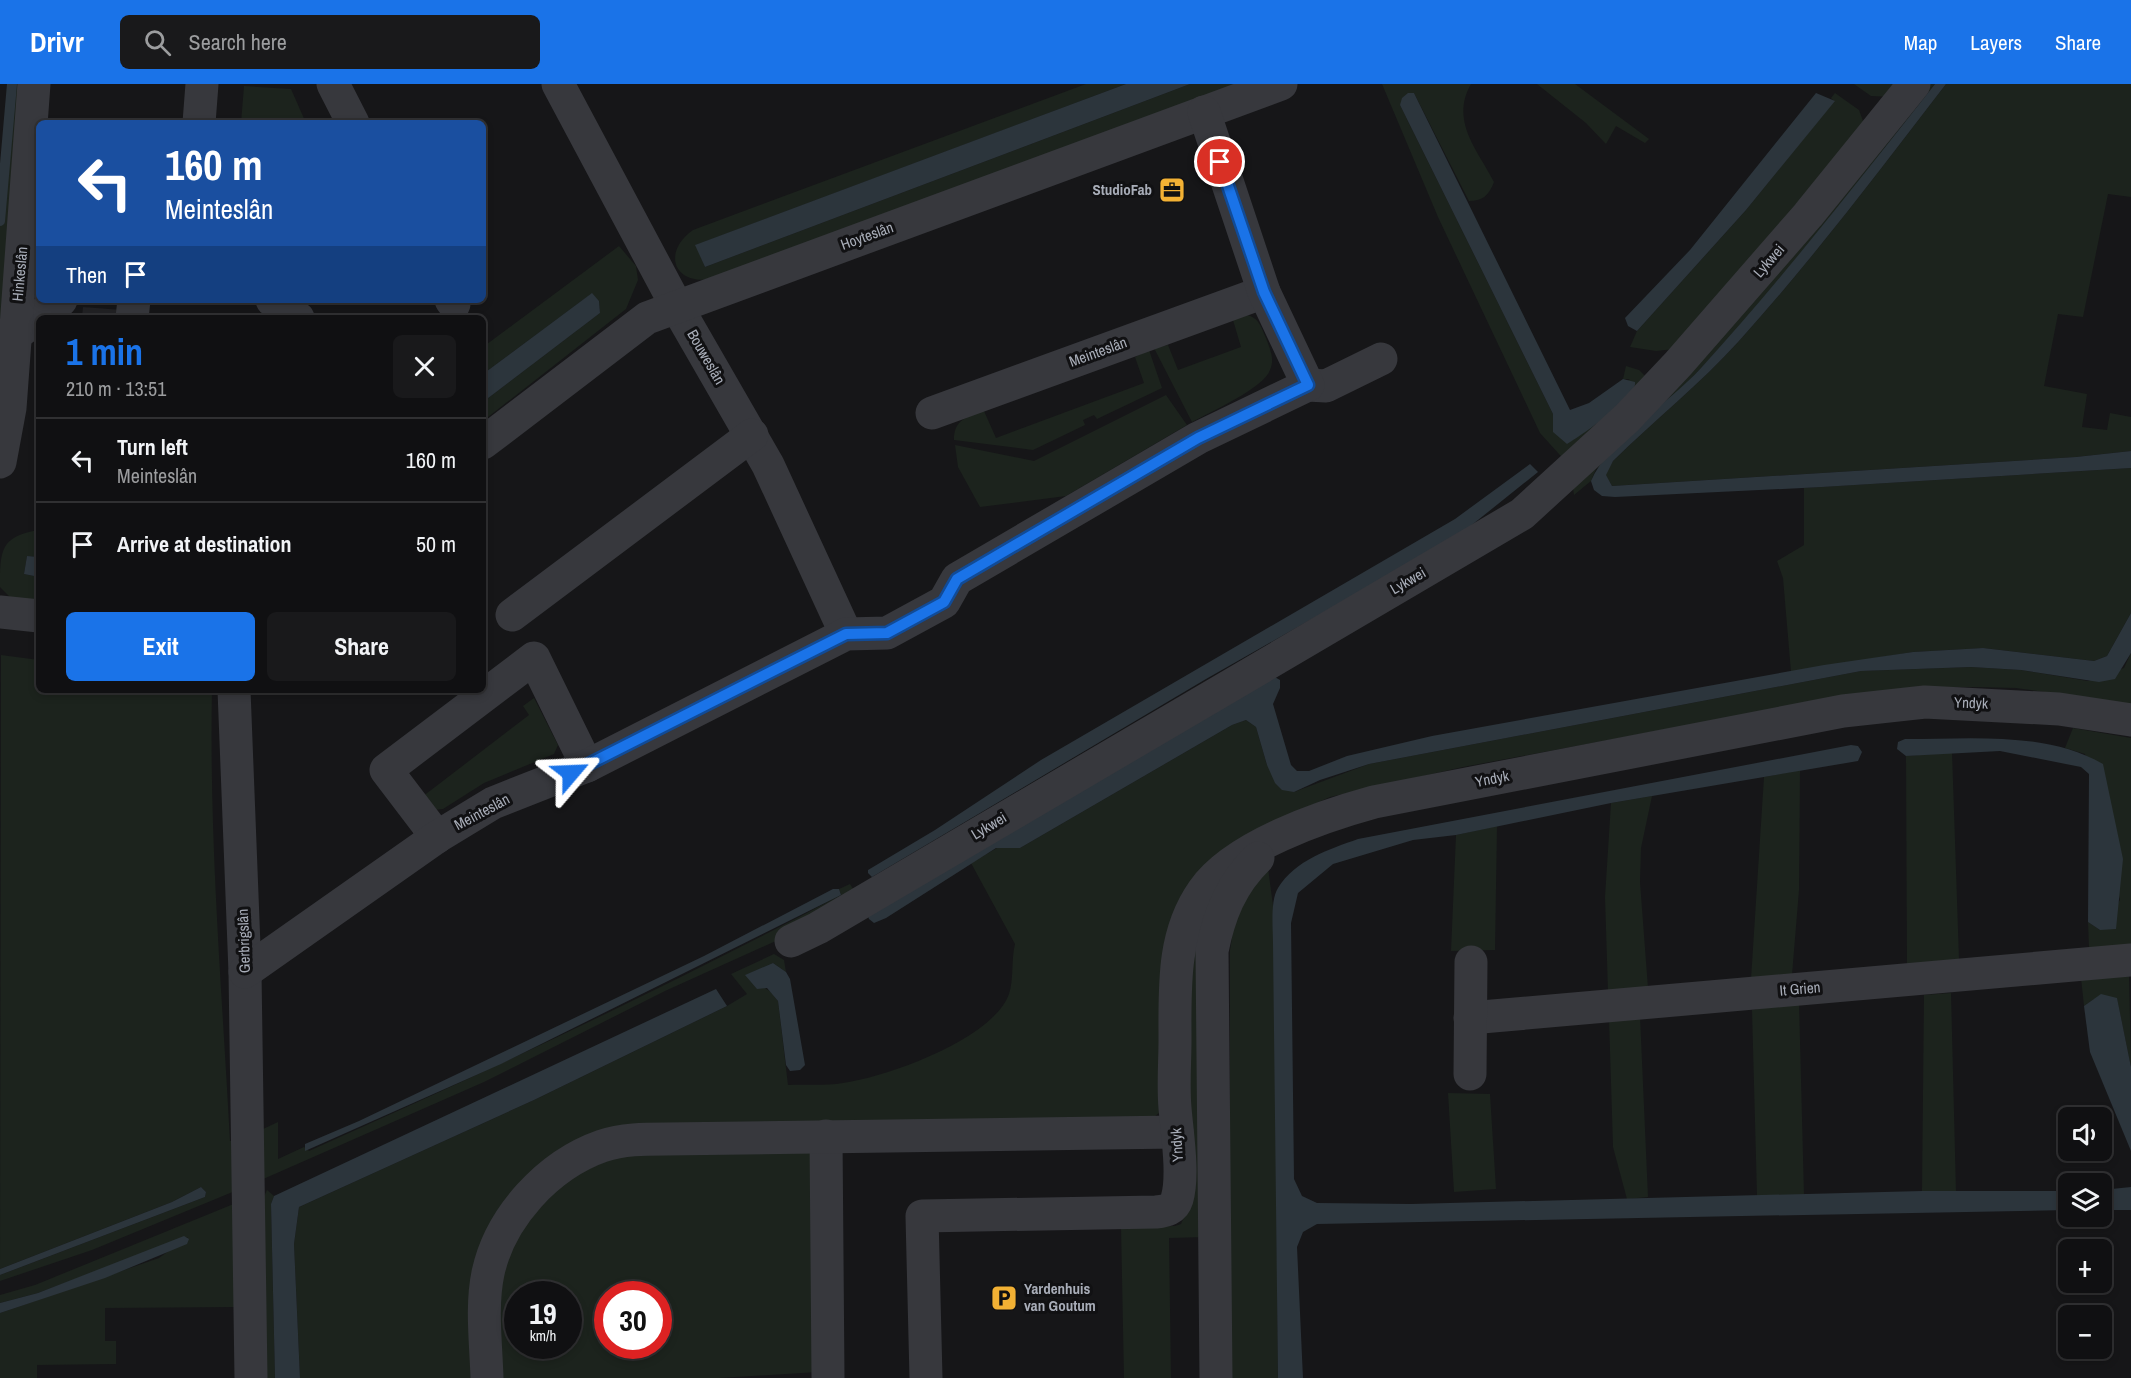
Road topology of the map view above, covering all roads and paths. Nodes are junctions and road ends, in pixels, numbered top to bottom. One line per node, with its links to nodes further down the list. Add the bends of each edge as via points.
1 (34, 84): 17 (street, Hinkeslân)
2 (202, 84): 8 (street)
3 (333, 84): 9 (street)
4 (558, 84): 13 (street, Bouweslân)
5 (1281, 84): 7 (street, Hoyteslân)
6 (1914, 84): 33 (street, Lykwei, via 1808,215 1552,502 1495,531)
7 (1203, 112): 10 (street); 13 (street, Hoyteslân)
8 (199, 120)
9 (351, 120)
10 (1264, 292): 19 (street); 20 (street, Meinteslân)
11 (57, 303): 14 (street)
12 (276, 303): 15 (street)
13 (677, 307): 21 (street, Bouweslân); 22 (street, Hoyteslân, via 647,318)
14 (41, 315)
15 (294, 315)
16 (36, 319): 17 (street)
17 (15, 335): 23 (street, Hinkeslân, via 10,408)
18 (1380, 359): 19 (street, Meinteslân, via 1326,386)
19 (1308, 385): 27 (street, Meinteslân, via 1198,438 957,579 944,602 887,633)
20 (932, 413)
21 (752, 435): 25 (street); 27 (street, Bouweslân)
22 (486, 441)
23 (0, 462)
24 (0, 612): 26 (street)
25 (512, 615)
26 (36, 616)
27 (846, 634): 30 (street, Meinteslân)
28 (234, 693): 36 (street, Gerbrigslân)
29 (2131, 720): 31 (street, Yndyk, via 1982,703 1925,702 1843,711 1374,802 1342,810)
30 (587, 766): 32 (street, Meinteslân, via 493,803); 32 (street, via 534,658 386,770)
31 (1283, 834): 39 (street, Yndyk, via 1228,864 1215,876 1192,908 1183,930 1175,980); 45 (street, via 1234,886 1221,913 1212,951)
32 (437, 837): 36 (street, Meinteslân)
33 (791, 942)
34 (2131, 960): 37 (street, It Grien)
35 (1471, 962): 37 (street)
36 (245, 972): 41 (street, Gerbrigslân)
37 (1470, 1018): 38 (street)
38 (1470, 1074)
39 (1177, 1132): 40 (street); 44 (street, Yndyk, via 1178,1189 1173,1206 1166,1211 922,1216)
40 (826, 1136): 42 (street, via 632,1140 602,1146 544,1181 516,1211 493,1254 487,1275); 43 (street)
41 (251, 1378)
42 (487, 1378)
43 (828, 1378)
44 (926, 1378)
45 (1216, 1378)

